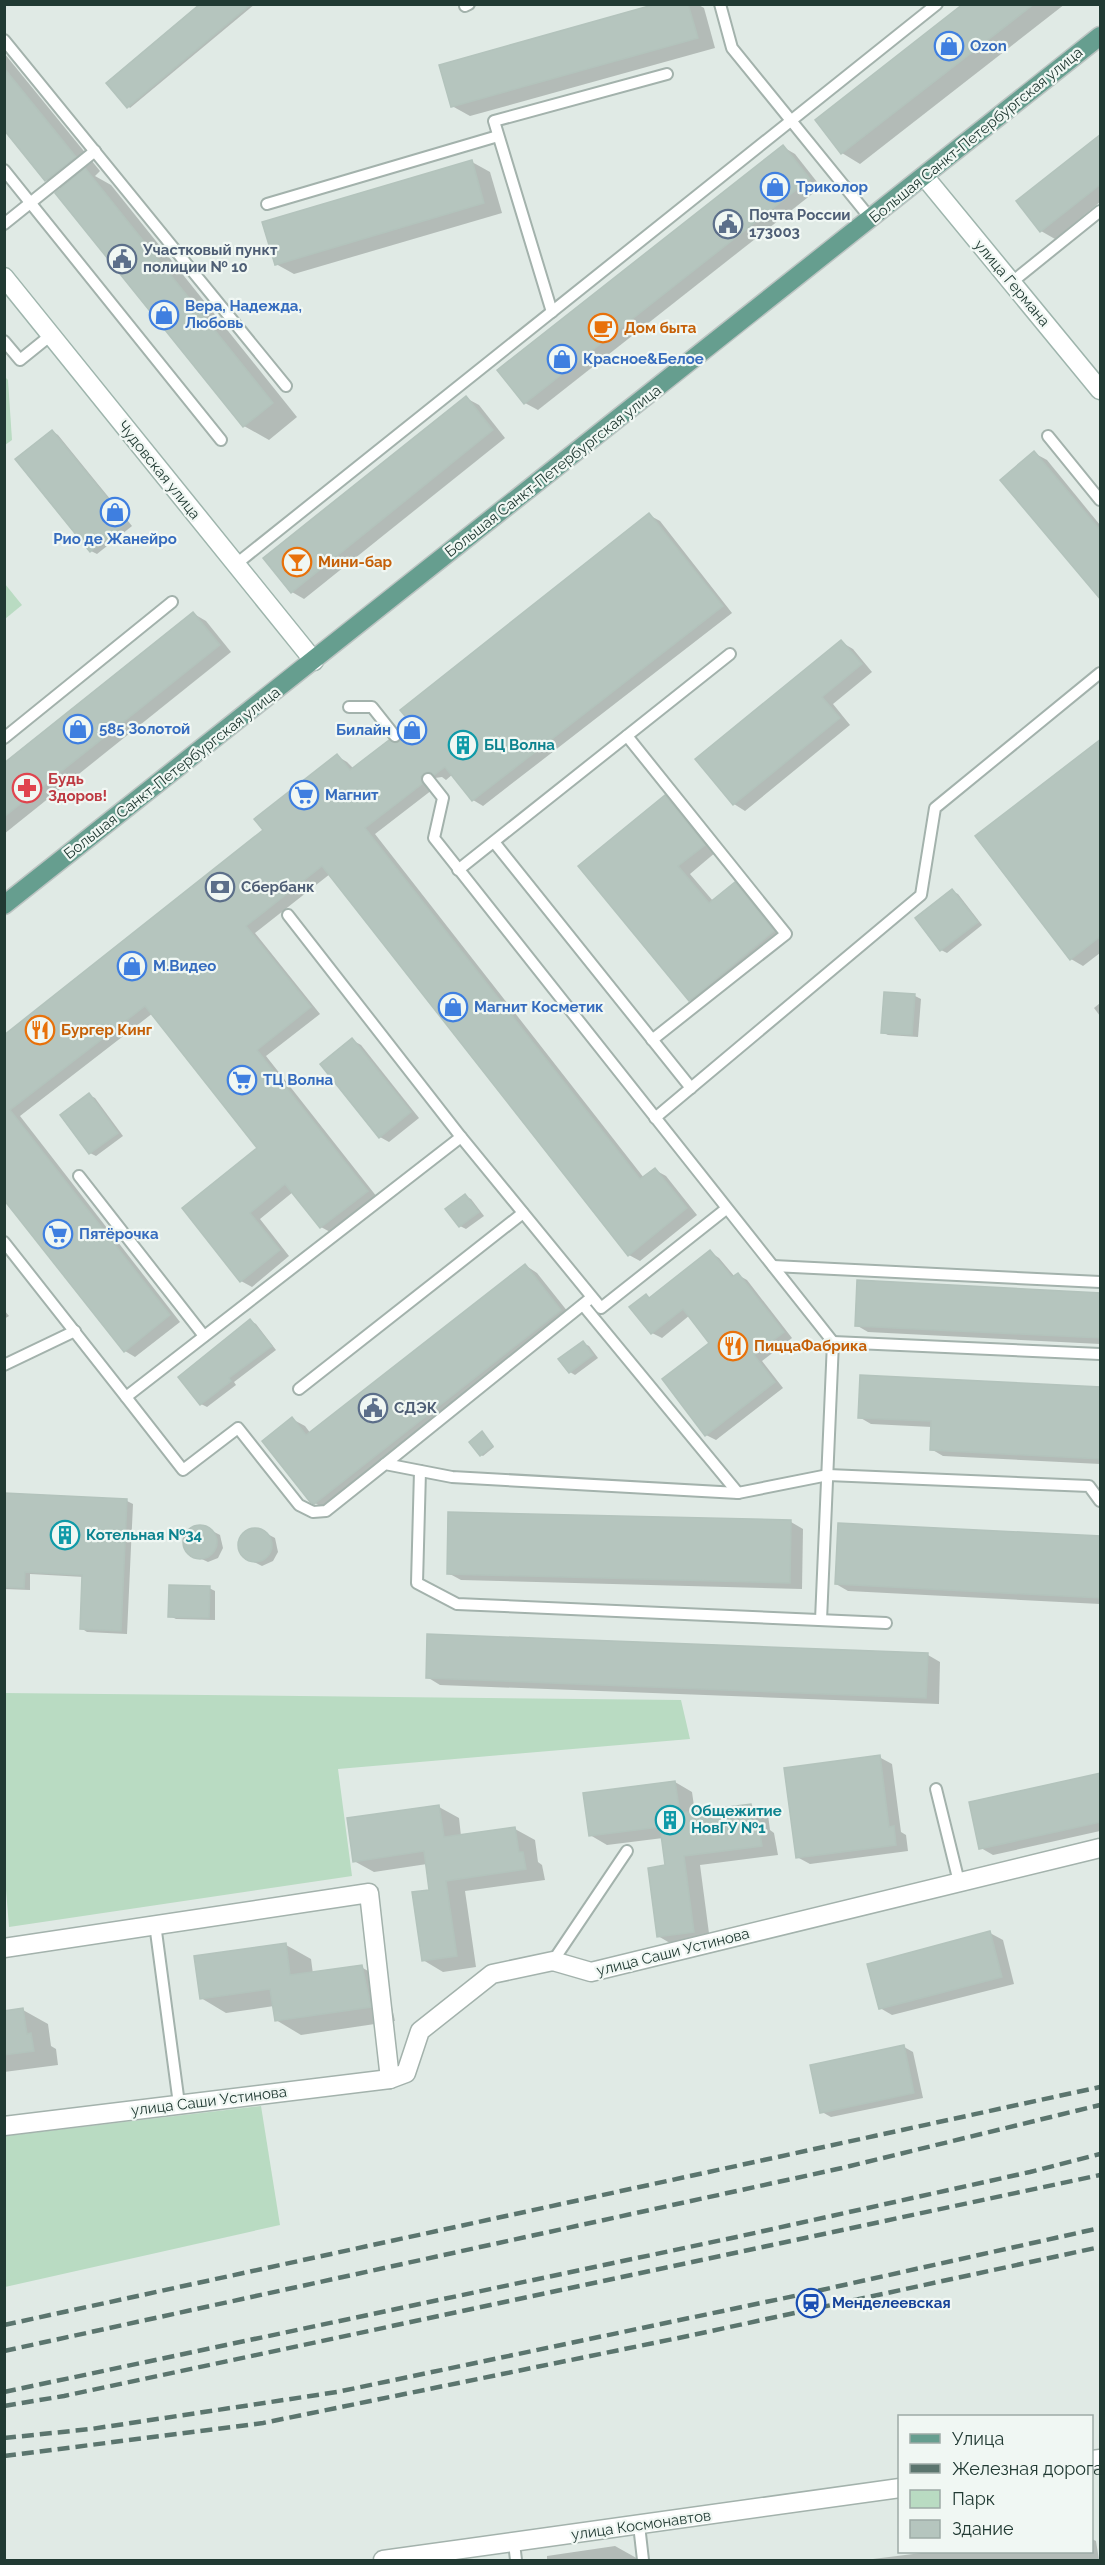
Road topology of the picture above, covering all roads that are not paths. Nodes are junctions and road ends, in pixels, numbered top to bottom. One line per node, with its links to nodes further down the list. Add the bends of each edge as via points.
1 (720, 4): 6 (lane, via 732,48)
2 (937, 4): 6 (lane)
3 (1101, 36): 10 (main road, Большая Санкт-Петербургская улица)
4 (4, 40): 8 (lane)
5 (667, 74): 7 (lane, via 494,121)
6 (790, 121): 14 (lane); 18 (lane)
7 (498, 136): 12 (lane); 18 (lane)
8 (95, 151): 11 (lane); 21 (lane)
9 (4, 170): 11 (lane)
10 (924, 176): 14 (main road, Большая Санкт-Петербургская улица); 17 (street, улица Германа)
11 (31, 203): 15 (lane); 24 (lane)
12 (267, 204)
13 (1101, 211): 17 (lane)
14 (871, 219): 29 (main road, Большая Санкт-Петербургская улица)
15 (4, 224)
16 (4, 277): 19 (street, Чудовская улица)
17 (1012, 282): 22 (street, улица Германа)
18 (552, 312): 26 (lane)
19 (51, 335): 20 (lane, via 20,360); 26 (street, Чудовская улица)
20 (4, 341)
21 (285, 386)
22 (1101, 390)
23 (1048, 436): 25 (lane)
24 (221, 440)
25 (1101, 500)
26 (235, 565): 29 (street, Чудовская улица)
27 (172, 602): 34 (lane)
28 (730, 654): 33 (lane)
29 (314, 662): 38 (main road, Большая Санкт-Петербургская улица)
30 (1101, 673): 41 (lane, via 936,808 921,895)
31 (349, 707): 32 (lane, via 372,707)
32 (395, 736)
33 (627, 736): 36 (lane); 40 (lane, via 786,934)
34 (4, 738)
35 (428, 779): 37 (lane, via 442,798 434,838)
36 (494, 842): 37 (lane); 40 (lane)
37 (458, 870): 42 (lane)
38 (4, 905)
39 (288, 915): 43 (lane)
40 (652, 1040): 41 (lane)
41 (691, 1088): 42 (lane)
42 (655, 1118): 45 (lane)
43 (461, 1137): 46 (lane); 52 (lane)
44 (79, 1176): 52 (lane)
45 (726, 1209): 48 (lane); 50 (lane, via 600,1308)
46 (523, 1213): 50 (lane); 56 (lane)
47 (4, 1242): 51 (lane)
48 (773, 1266): 49 (lane); 53 (lane)
49 (1101, 1282)
50 (587, 1301): 58 (lane); 61 (lane)
51 (75, 1331): 55 (lane); 57 (lane)
52 (204, 1336): 57 (lane)
53 (833, 1342): 54 (lane); 60 (lane)
54 (1101, 1354)
55 (4, 1365)
56 (299, 1389)
57 (126, 1396): 58 (lane, via 183,1470 238,1428 299,1505 313,1512 326,1510)
58 (385, 1464): 59 (lane)
59 (420, 1471): 61 (lane, via 452,1477); 63 (lane, via 417,1582 458,1604)
60 (828, 1475): 61 (lane); 62 (lane, via 1089,1486); 63 (lane)
61 (738, 1493)
62 (1101, 1501)
63 (820, 1620): 64 (lane)
64 (886, 1623)
65 (936, 1789): 68 (lane)
66 (1101, 1848): 68 (street, улица Саши Устинова)
67 (627, 1851): 71 (lane)
68 (959, 1882): 71 (street, улица Саши Устинова, via 591,1972)
69 (155, 1924): 70 (street); 72 (street, via 369,1893); 73 (lane)
70 (4, 1948)
71 (553, 1961): 72 (street, улица Саши Устинова, via 492,1974 420,2031 406,2073)
72 (390, 2079): 73 (street, улица Саши Устинова)
73 (179, 2104): 74 (street, улица Саши Устинова)
74 (4, 2126)
75 (898, 2488): 76 (street, улица Космонавтов)
76 (639, 2525): 77 (street, улица Космонавтов); 79 (lane)
77 (515, 2552): 78 (street, улица Космонавтов)
78 (383, 2560)
79 (643, 2560)

